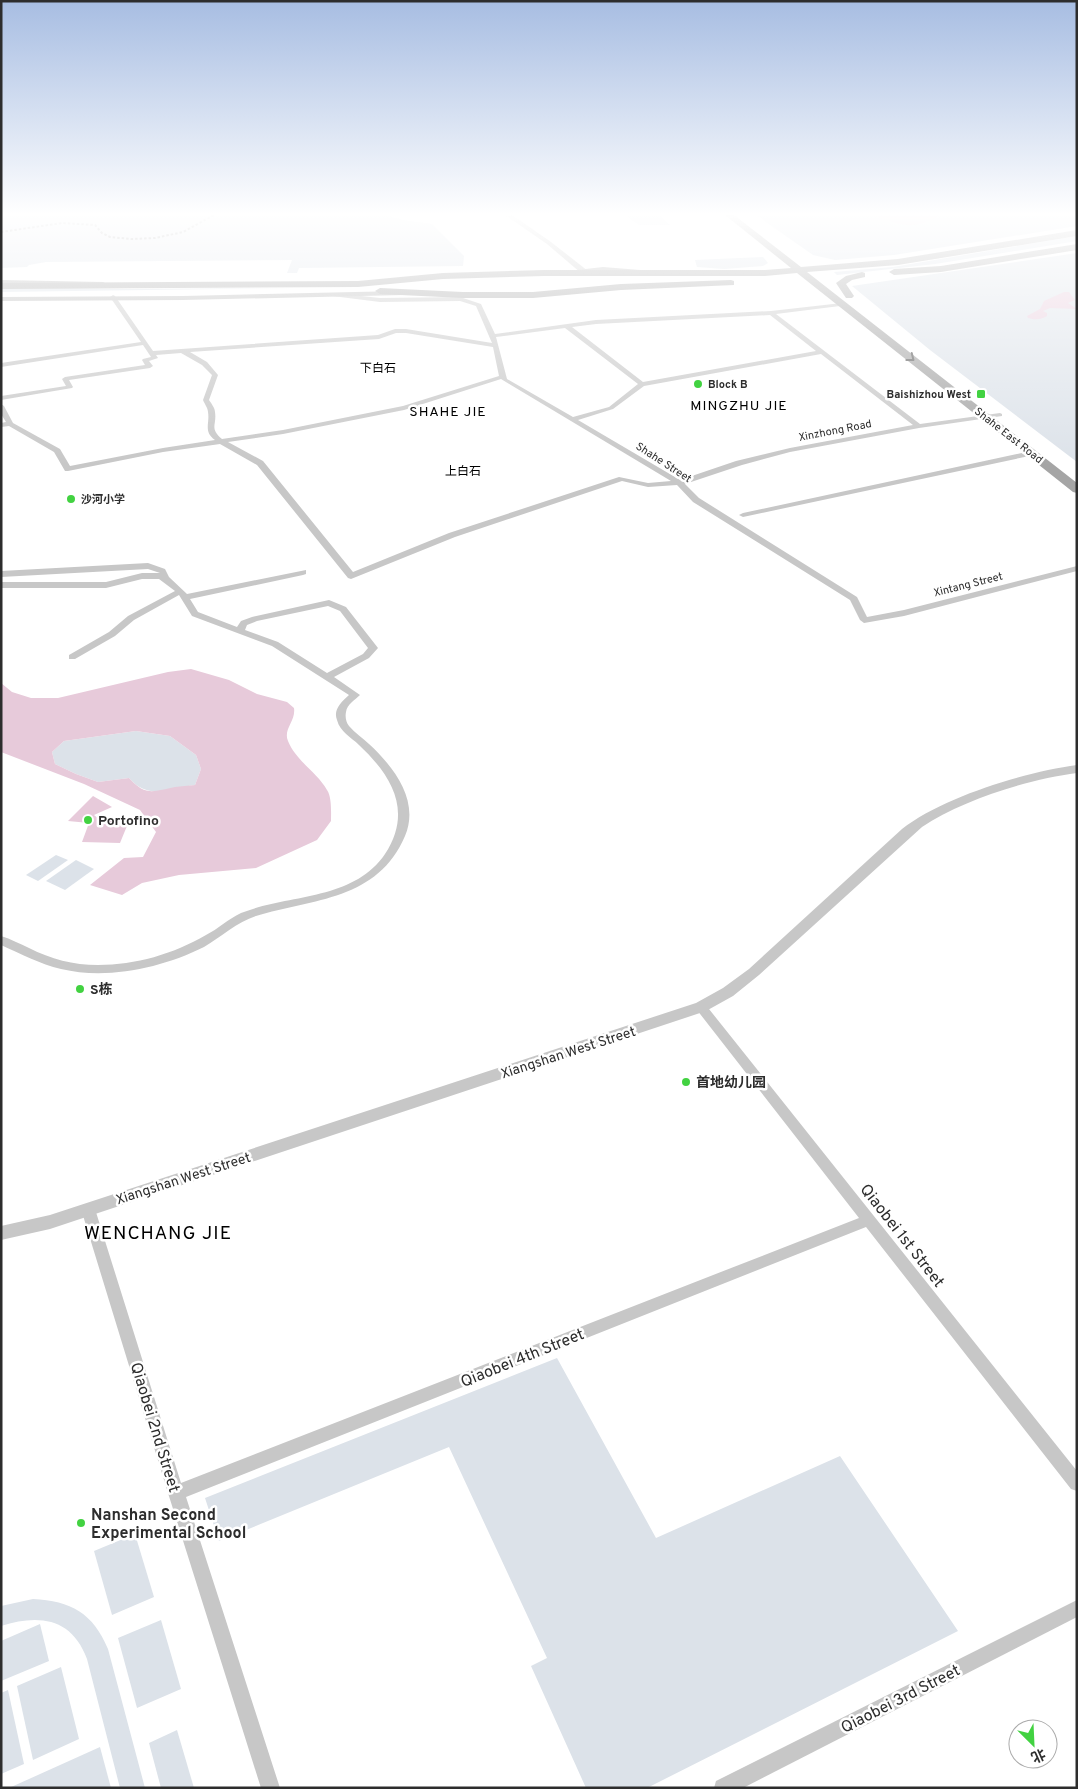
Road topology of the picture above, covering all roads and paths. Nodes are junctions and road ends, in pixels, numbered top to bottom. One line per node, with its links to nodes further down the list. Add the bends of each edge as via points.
1 (114, 298): 11 (street)
2 (359, 298): 7 (street, via 460,299)
3 (482, 298): 7 (street)
4 (834, 298): 6 (main road, Shahe East Road)
5 (852, 298): 21 (main road, Shahe East Road)
6 (840, 304): 8 (street); 22 (main road, Shahe East Road, one-way to 22)
7 (479, 305): 10 (street)
8 (771, 313): 9 (street); 14 (street)
9 (565, 325): 10 (street); 18 (street)
10 (492, 336): 12 (street)
11 (144, 344): 15 (street); 16 (street)
12 (496, 346): 13 (street, via 406,331 379,337); 17 (street)
13 (181, 350): 15 (street); 26 (street, via 212,368 215,375 206,400 212,411 210,428)
14 (821, 352): 18 (street); 25 (street)
15 (152, 356): 19 (street, via 145,360 150,366 65,379 70,386)
16 (1, 366)
17 (502, 377): 23 (street, Shahe Street); 26 (street, via 404,408 292,430)
18 (642, 384): 23 (street, via 611,408)
19 (1, 398)
20 (1, 406): 24 (street)
21 (1000, 415): 22 (street, Xinzhong Road); 28 (main road, Shahe East Road)
22 (986, 417): 25 (street, Xinzhong Road); 27 (main road, Shahe East Road)
23 (572, 419): 29 (street, Shahe Street)
24 (5, 424): 26 (street, via 58,451 68,469)
25 (919, 426): 29 (street, Xinzhong Road, via 790,450)
26 (219, 440): 29 (street, Xinzhong Road, via 260,463 351,576 452,535 622,479 648,485)
27 (1031, 453): 30 (main road, Shahe East Road); 31 (street)
28 (1077, 475)
29 (679, 483): 38 (street, Shahe Street, via 696,500 854,599)
30 (1077, 489)
31 (743, 515)
32 (1077, 568): 38 (street, Xintang Street)
33 (303, 572): 37 (street)
34 (1, 574): 35 (street, via 148,566 160,568)
35 (166, 578): 36 (street, via 142,576 106,585); 37 (street)
36 (1, 584)
37 (183, 594): 39 (street, via 195,614); 40 (street, via 131,618 112,634)
38 (864, 620)
39 (240, 630): 41 (street, via 275,644); 41 (street, via 244,623 255,618 329,603 340,606 373,648 366,656)
40 (72, 657)
41 (327, 677): 43 (street, via 355,695 346,702 341,720 393,776 402,795 405,815 401,834 390,858 377,870 343,890 249,914 186,951 130,967 75,969 56,965)
42 (1077, 769): 44 (street, Xiangshan West Street, via 1035,777 956,803 926,818 746,978)
43 (1, 940)
44 (701, 1007): 45 (street, Xiangshan West Street); 46 (street, Qiaobei 1st Street)
45 (88, 1209): 47 (street, Xiangshan West Street); 49 (street, Qiaobei 2nd Street)
46 (869, 1220): 48 (street, Qiaobei 1st Street); 49 (street, Qiaobei 4th Street)
47 (1, 1233)
48 (1077, 1484)
49 (176, 1493): 51 (street, Qiaobei 2nd Street)
50 (1077, 1608): 52 (street, Qiaobei 3rd Street)
51 (271, 1788)
52 (723, 1788)

